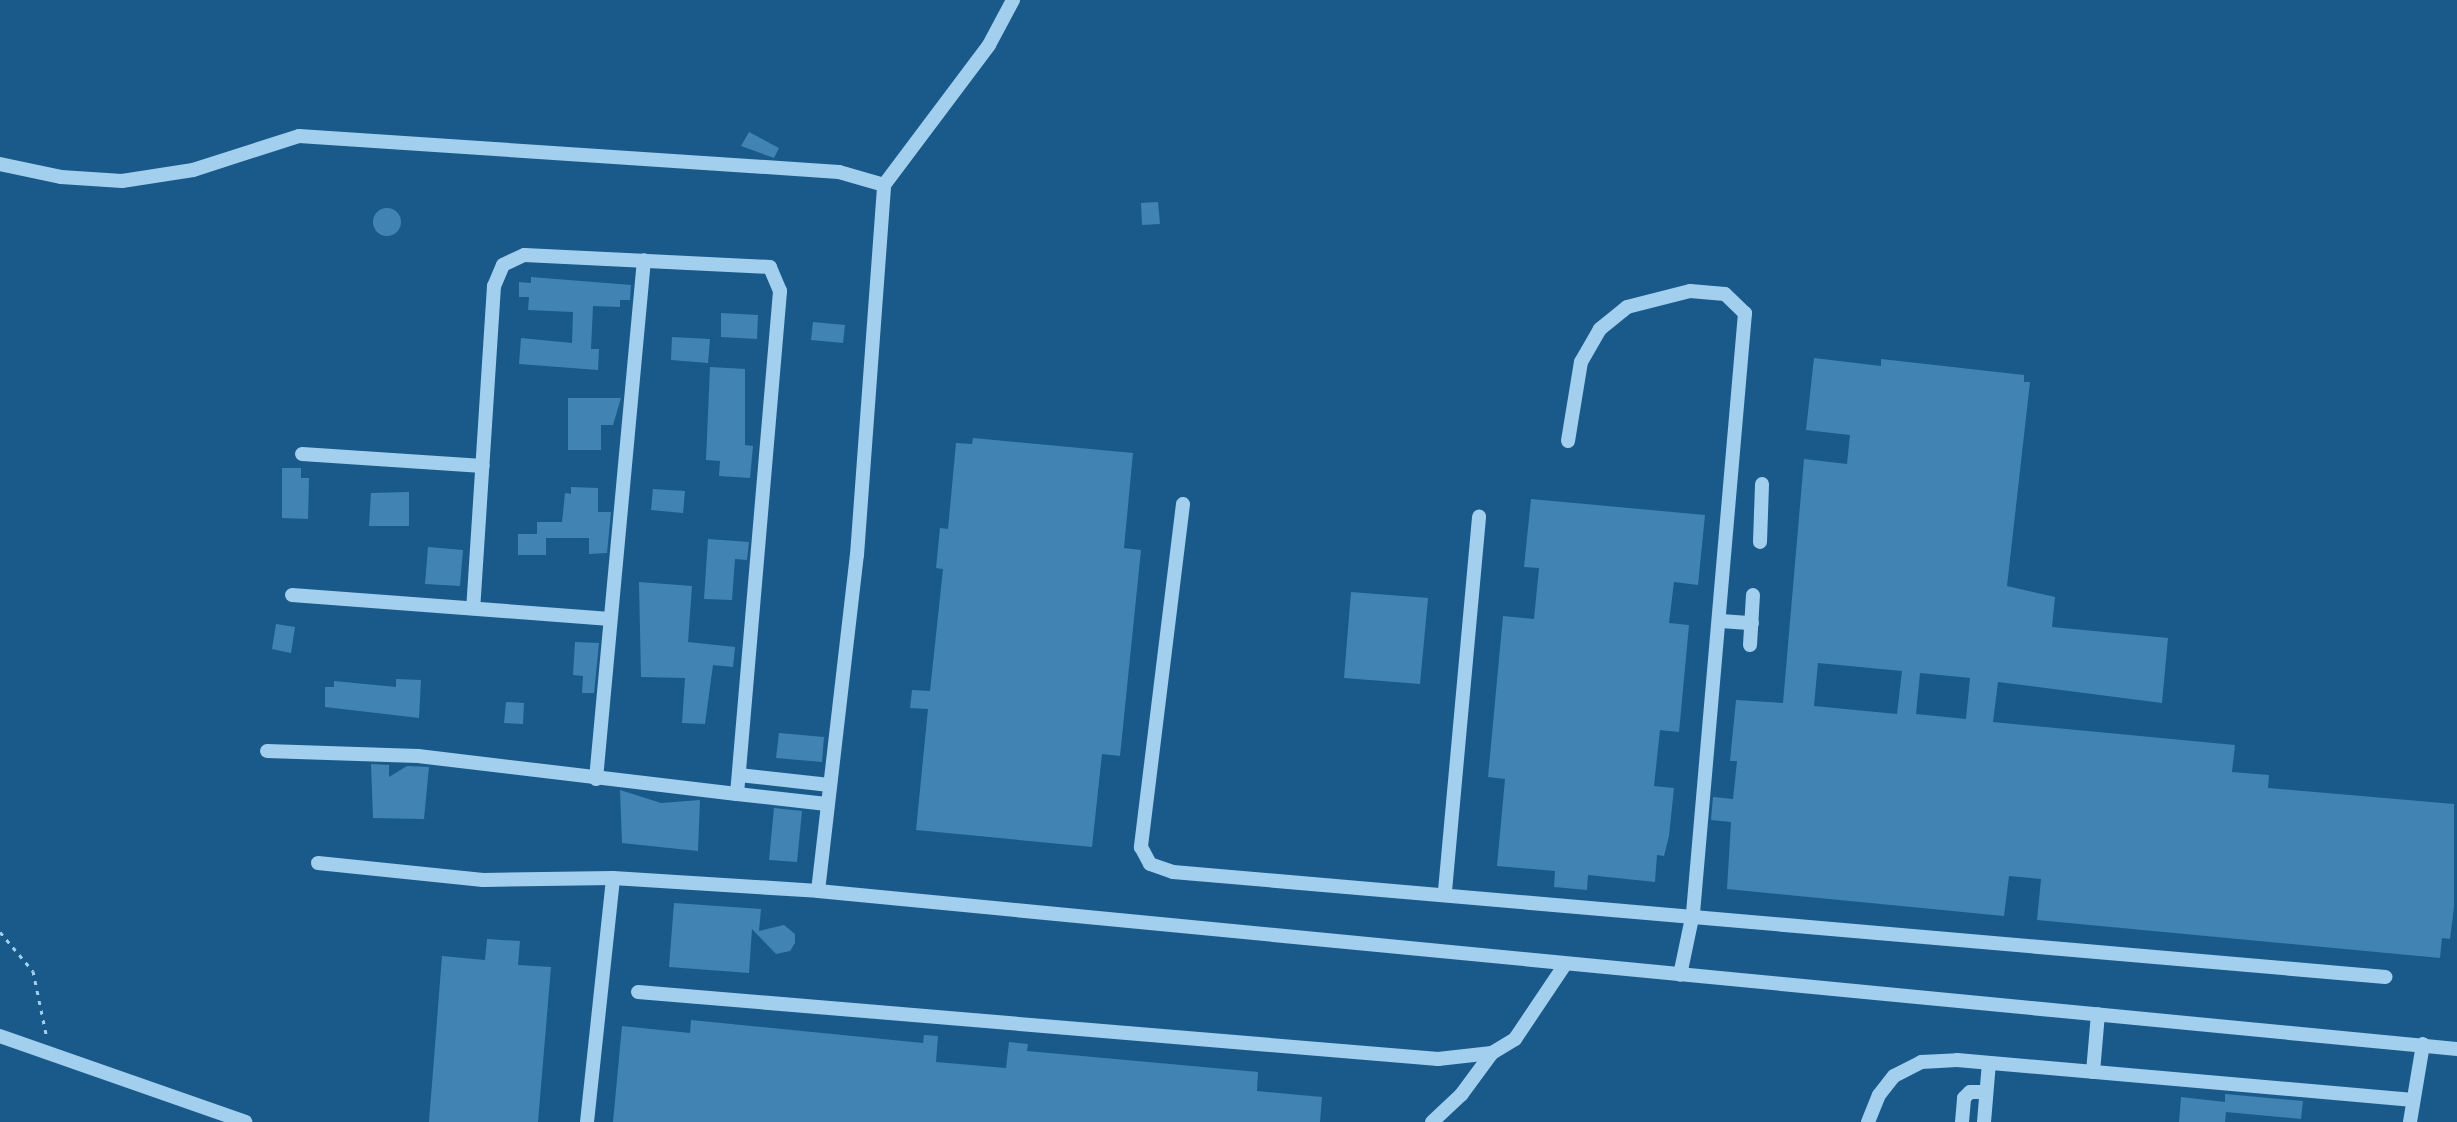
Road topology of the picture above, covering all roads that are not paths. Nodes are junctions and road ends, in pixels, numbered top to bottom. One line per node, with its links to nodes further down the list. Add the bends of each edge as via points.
1 (1013, 0): 3 (street, via 989,45)
2 (0, 164): 3 (street, via 61,177 122,181 193,170 299,136 839,172)
3 (884, 185): 24 (street, via 857,555)
4 (644, 260): 7 (street, via 524,255 503,265 494,286); 17 (street); 22 (street, via 758,263 778,278)
5 (1568, 441): 10 (street, via 1581,362 1600,329 1627,307 1690,291 1725,294 1745,313)
6 (302, 454): 7 (street)
7 (483, 466): 16 (street)
8 (1762, 484): 11 (street)
9 (1183, 504): 30 (street, via 1141,847 1150,864 1173,872)
10 (1732, 506): 11 (street); 18 (street)
11 (1761, 508): 13 (street)
12 (1479, 517): 30 (street)
13 (1760, 542)
14 (292, 595): 16 (street)
15 (1753, 595): 19 (street)
16 (473, 608): 17 (street)
17 (610, 619): 23 (street)
18 (1721, 621): 19 (street); 31 (street)
19 (1752, 623): 20 (street)
20 (1750, 645)
21 (267, 751): 23 (street, via 418,756)
22 (739, 775): 24 (street); 25 (street)
23 (596, 779): 25 (street)
24 (829, 785): 26 (street)
25 (737, 794): 26 (street)
26 (826, 804): 29 (street)
27 (318, 863): 28 (street, via 483,880)
28 (613, 878): 29 (street); 46 (street)
29 (818, 891): 32 (street)
30 (1445, 891): 31 (street)
31 (1693, 913): 33 (street); 34 (street)
32 (1564, 966): 33 (street); 40 (street, via 1521,1032)
33 (1680, 975): 36 (street)
34 (2385, 977)
35 (638, 992): 40 (street, via 1438,1059)
36 (2098, 1014): 38 (street); 42 (street)
37 (0, 1036): 45 (street)
38 (2423, 1044): 39 (street); 44 (street)
39 (2457, 1049)
40 (1492, 1053): 47 (street, via 1461,1095)
41 (1989, 1063): 42 (street); 43 (street); 48 (street, via 1921,1062 1894,1076)
42 (2093, 1072): 44 (street)
43 (1986, 1092): 49 (street, via 1970,1092 1964,1098); 50 (street)
44 (2413, 1100): 51 (street)
45 (245, 1122)
46 (587, 1122)
47 (1432, 1122)
48 (1868, 1122)
49 (1962, 1122)
50 (1984, 1122)
51 (2410, 1122)

